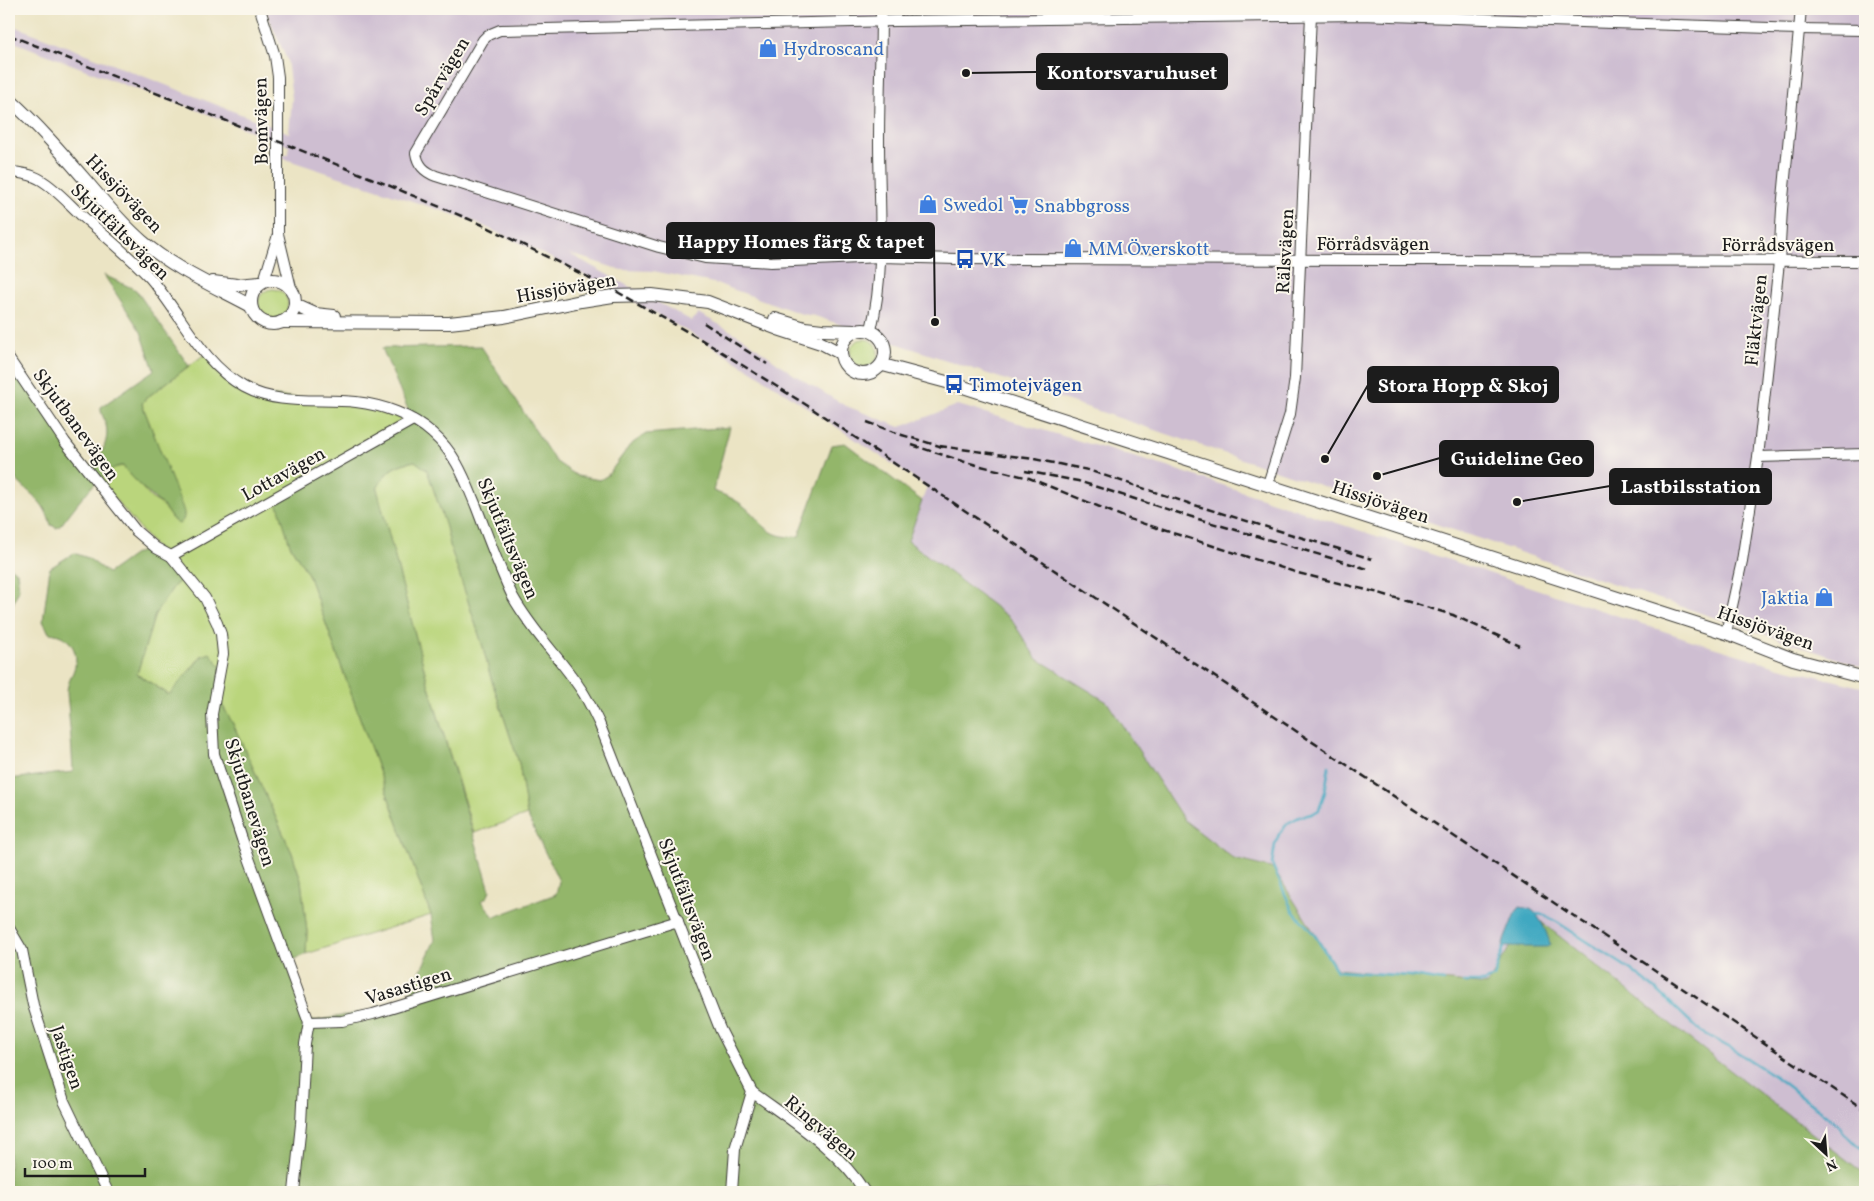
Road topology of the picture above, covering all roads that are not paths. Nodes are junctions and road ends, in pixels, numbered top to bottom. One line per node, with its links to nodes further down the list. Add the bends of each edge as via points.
1 (260, 9): 12 (street, Bomvägen, via 278,77)
2 (881, 9): 5 (street)
3 (1801, 9): 6 (street, Fläktvägen)
4 (1311, 15): 5 (street, Spårvägen); 6 (street, Spårvägen); 14 (street, Rälsvägen)
5 (881, 22): 13 (street); 13 (street, Spårvägen, via 494,31 483,40 416,153 420,166 430,174 687,254 722,260 772,262)
6 (1800, 30): 7 (street, Spårvägen); 16 (street, Fläktvägen)
7 (1865, 30)
8 (9, 98): 10 (main road, Hissjövägen)
9 (9, 106): 10 (main road, Hissjövägen)
10 (32, 120): 17 (main road, Hissjövägen, via 142,242)
11 (9, 172): 30 (street, Skjutfältsvägen, via 41,180 131,260 151,280 201,349 220,370 244,387 264,395 297,400 378,406)
12 (278, 234): 18 (street, Bomvägen); 19 (street, Bomvägen)
13 (881, 257): 14 (street, Förrådsvägen); 25 (street)
14 (1301, 260): 16 (street, Förrådsvägen); 33 (street, Rälsvägen, via 1290,414)
15 (1865, 261): 16 (street, Förrådsvägen)
16 (1779, 262): 32 (street, Fläktvägen)
17 (201, 280): 18 (main road, Hissjövägen, via 237,285); 21 (main road, Hissjövägen)
18 (262, 282): 19 (main road, via 277,279); 21 (main road, via 255,288)
19 (291, 288): 20 (main road)
20 (295, 305): 23 (main road, via 289,317); 24 (main road, Hissjövägen, via 315,314)
21 (251, 306): 23 (main road, via 263,322)
22 (736, 311): 24 (main road, Hissjövägen, via 708,302 652,295 613,296 478,321); 26 (main road, Hissjövägen, via 805,328); 27 (main road, Hissjövägen)
23 (281, 322): 24 (main road, Hissjövägen)
24 (401, 324)
25 (871, 330): 26 (main road); 29 (main road, via 886,346)
26 (856, 331): 27 (main road, via 846,338)
27 (840, 353): 29 (main road, via 846,366 859,374 872,373)
28 (9, 359): 34 (street, Skjutbanevägen, via 65,442 136,531)
29 (883, 365): 33 (main road, Hissjövägen, via 954,384)
30 (413, 420): 34 (street, Lottavägen); 37 (street, Skjutfältsvägen, via 447,447 460,468 523,615 590,704)
31 (1865, 454): 32 (street)
32 (1758, 457): 35 (street, Fläktvägen, via 1742,561)
33 (1268, 484): 35 (main road, Hissjövägen)
34 (171, 556): 39 (street, Skjutbanevägen, via 205,598 222,634 221,667 212,714 214,754)
35 (1726, 633): 36 (main road, Hissjövägen, via 1793,659)
36 (1865, 678)
37 (678, 921): 39 (street, Vasastigen, via 373,1014 342,1022); 40 (street, Skjutfältsvägen, via 720,1029)
38 (9, 928): 41 (street, Jastigen, via 22,950 33,1005 64,1101)
39 (309, 1022): 42 (street)
40 (752, 1092): 43 (street, via 735,1149); 44 (street, Ringvägen, via 839,1158)
41 (108, 1192)
42 (294, 1192)
43 (732, 1192)
44 (865, 1192)

